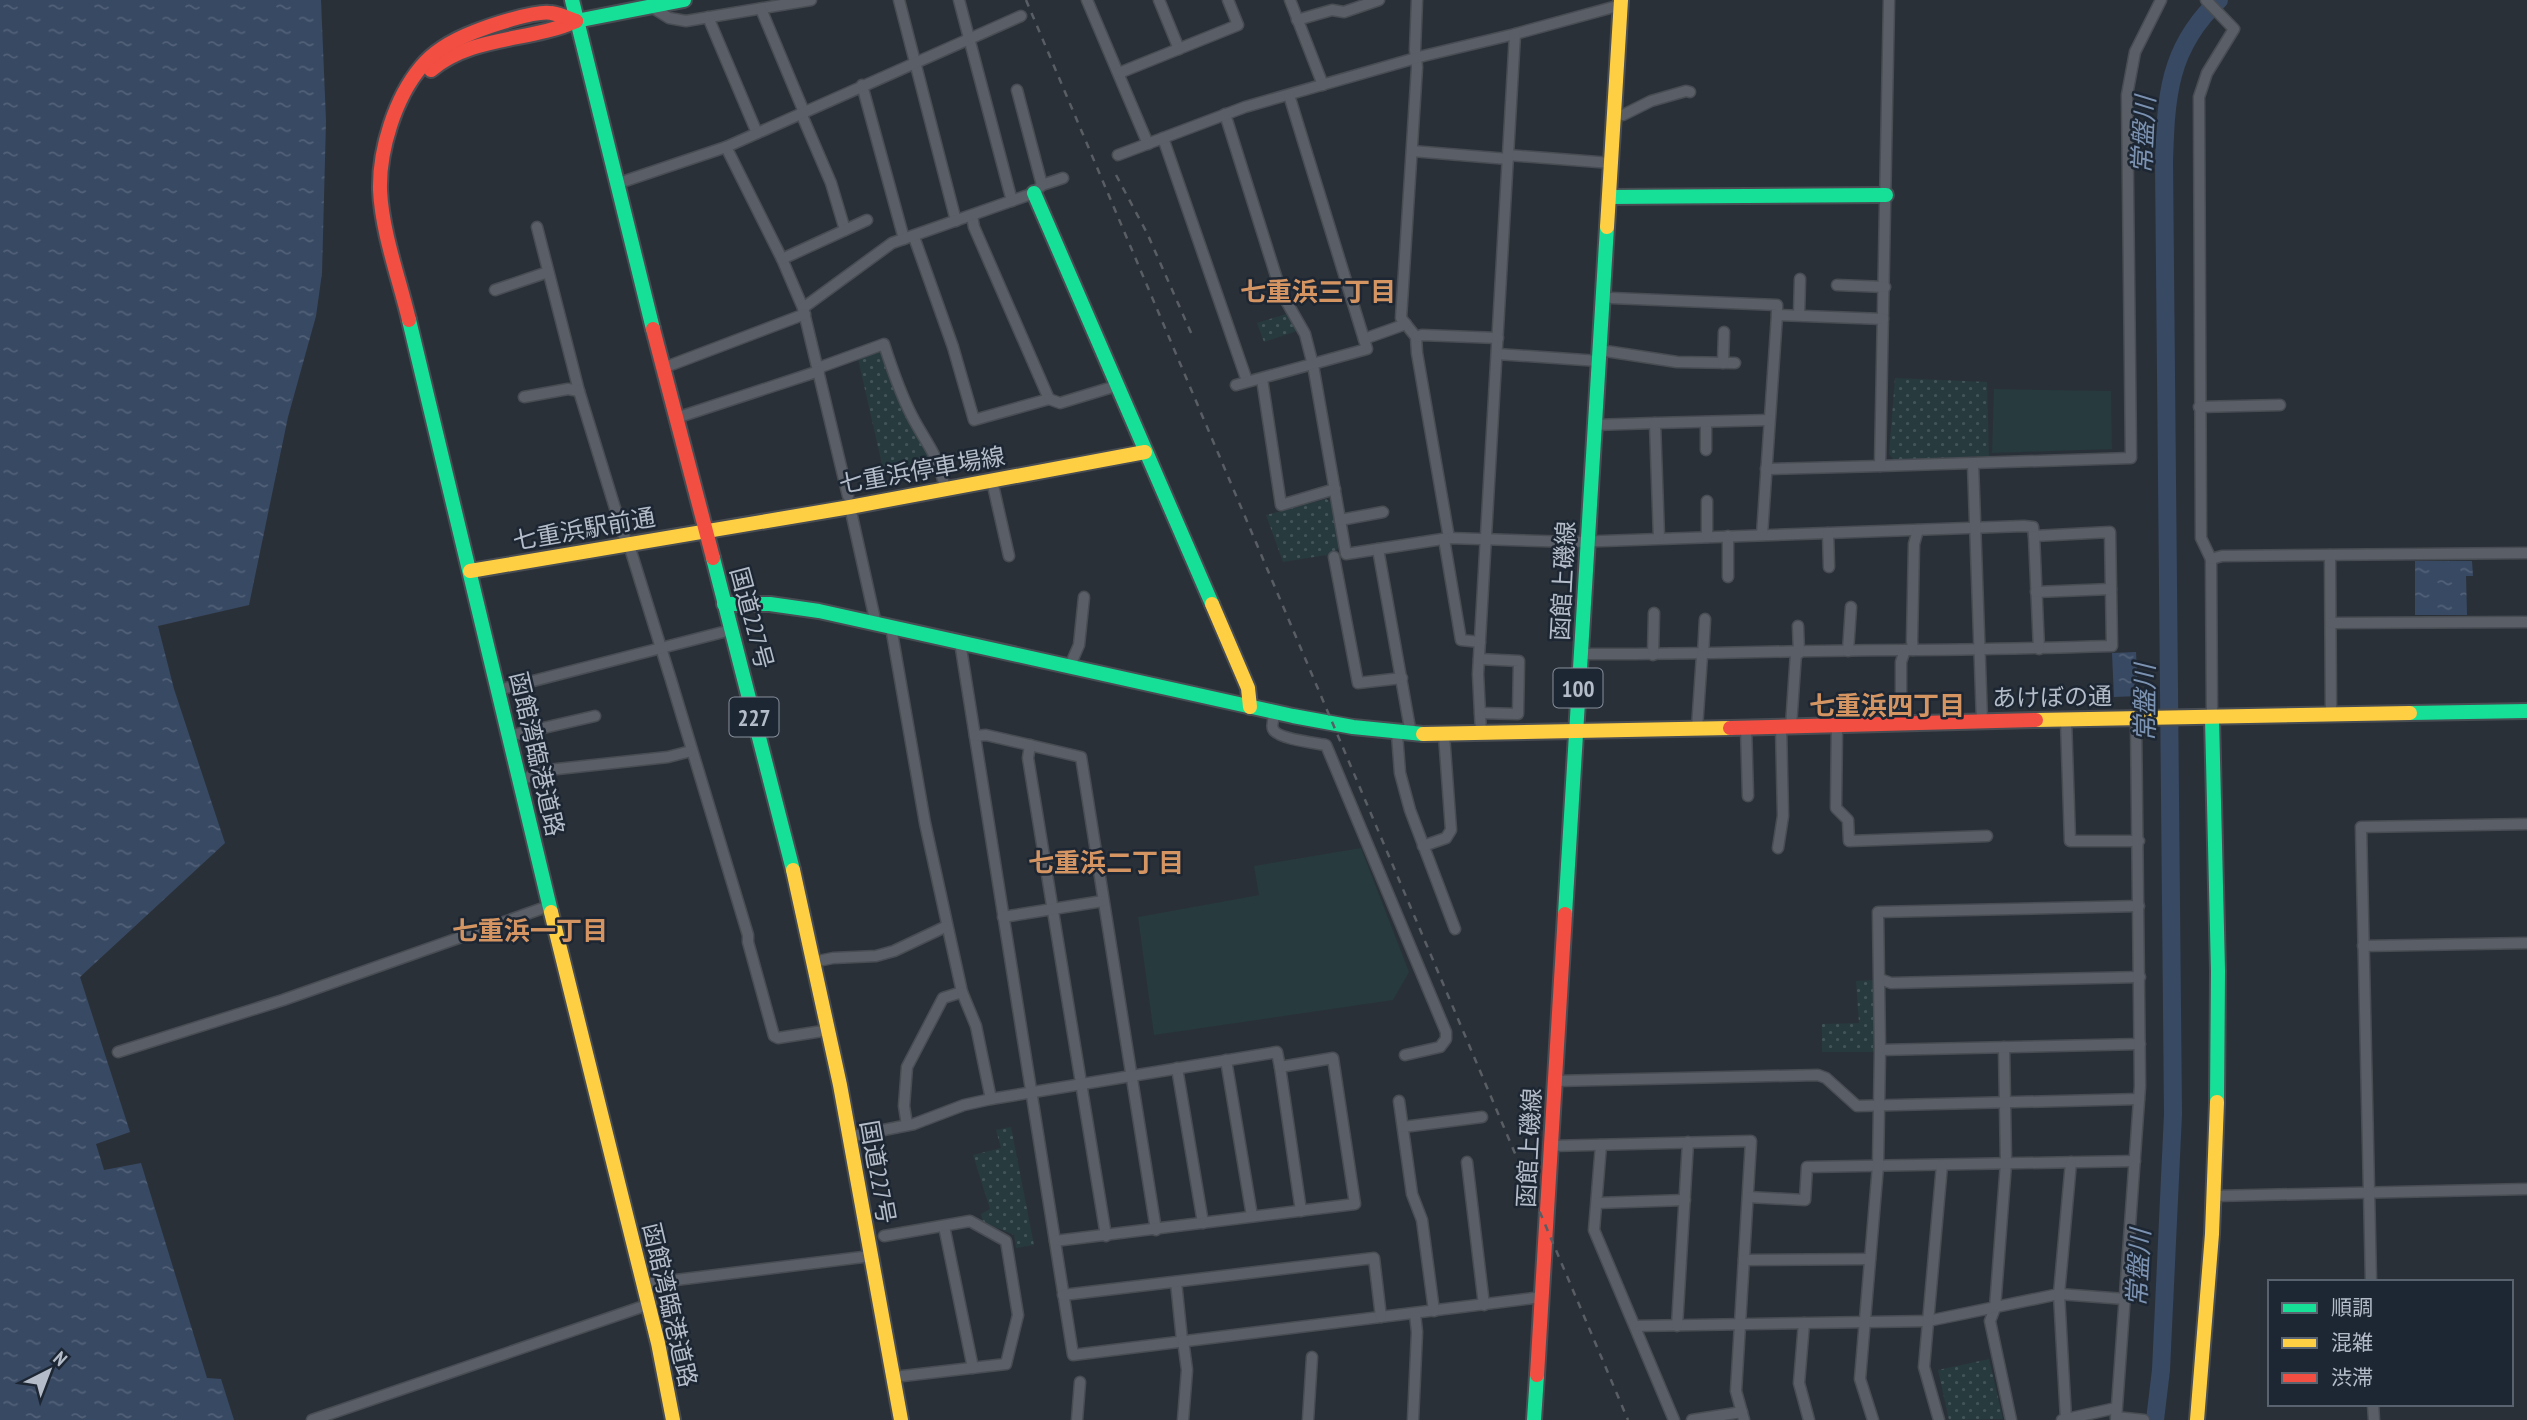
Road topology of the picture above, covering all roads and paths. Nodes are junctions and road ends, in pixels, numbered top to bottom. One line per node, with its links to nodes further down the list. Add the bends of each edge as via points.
1 (572, 0): 21 (main road, 国道227号)
2 (684, 0): 15 (main road)
3 (811, 0): 17 (street)
4 (899, 0): 26 (street)
5 (959, 0): 23 (street)
6 (1087, 0): 27 (street)
7 (1158, 0): 24 (street)
8 (1228, 0): 24 (street, via 1238,25)
9 (1290, 0): 20 (street)
10 (1379, 0): 20 (street)
11 (1417, 0): 25 (street)
12 (1889, 0): 47 (street)
13 (2161, 0): 95 (street, via 2135,52 2127,95 2131,458)
14 (2206, 0): 87 (street, via 2234,29 2199,97)
15 (652, 3): 19 (street, via 669,18); 21 (main road)
16 (1621, 3): 22 (street); 43 (main road, 函館上磯線 / 100)
17 (761, 9): 19 (street); 33 (street)
18 (1021, 16): 23 (street)
19 (708, 17): 36 (street)
20 (1297, 20): 29 (street)
21 (576, 21): 45 (main road, 国道227号 / 227); 125 (main road, 函館湾臨港道路, via 553,31 495,40 434,66 403,100 382,152 382,207)
22 (1515, 34): 25 (street); 42 (street)
23 (969, 38): 26 (street); 49 (street)
24 (1179, 48): 27 (street)
25 (1416, 59): 29 (street); 40 (street)
26 (915, 62): 28 (street); 52 (street)
27 (1119, 73): 38 (street)
28 (862, 85): 33 (street); 55 (street)
29 (1323, 85): 32 (street)
30 (1017, 90): 46 (street)
31 (1690, 92): 35 (street, via 1651,101)
32 (1289, 95): 34 (street); 71 (street)
33 (803, 112): 36 (street); 54 (street)
34 (1225, 114): 37 (street); 76 (street, via 1281,292 1305,334)
35 (1623, 115)
36 (757, 133): 39 (street)
37 (1163, 138): 38 (street); 80 (street)
38 (1148, 144): 41 (street)
39 (726, 147): 45 (street); 56 (street)
40 (1412, 151): 42 (street); 67 (street, via 1401,318)
41 (1118, 155)
42 (1508, 157): 43 (street); 70 (street)
43 (1611, 163): 48 (main road, 函館上磯線 / 100)
44 (1063, 178): 46 (street)
45 (616, 184): 77 (main road, 国道227号 / 227)
46 (1038, 189): 49 (street); 82 (main road)
47 (1886, 195): 48 (main road); 60 (street)
48 (1609, 197): 73 (main road, 函館上磯線 / 100)
49 (1012, 201): 50 (street)
50 (972, 215): 52 (street); 85 (street)
51 (867, 220): 54 (street)
52 (956, 221): 55 (street)
53 (537, 227): 57 (street)
54 (845, 230): 56 (street)
55 (909, 238): 63 (street, via 885,247); 85 (street, via 950,338 974,420)
56 (782, 259): 63 (street)
57 (548, 272): 61 (street); 83 (street)
58 (1800, 279): 65 (street)
59 (1837, 285): 60 (street)
60 (1885, 287): 66 (street)
61 (495, 290)
62 (1612, 298): 64 (street, via 1777,305)
63 (804, 311): 77 (street); 78 (street)
64 (1777, 315): 65 (street); 89 (street)
65 (1799, 315): 66 (street)
66 (1883, 319): 96 (street)
67 (1406, 324): 69 (street); 71 (street)
68 (1724, 332): 74 (street)
69 (1416, 337): 70 (street); 113 (street)
70 (1498, 338): 72 (street)
71 (1364, 339): 76 (street, via 1367,349)
72 (1497, 354): 73 (street); 114 (street)
73 (1599, 356): 74 (street); 92 (main road, 函館上磯線 / 100)
74 (1723, 363): 75 (street)
75 (1735, 363)
76 (1313, 365): 79 (street); 100 (street)
77 (663, 368): 88 (main road, 国道227号 / 227)
78 (819, 370): 88 (street); 98 (street, via 884,344 904,399 933,450); 101 (street)
79 (1262, 379): 80 (street); 100 (street, via 1281,505)
80 (1247, 381): 81 (street)
81 (1236, 385)
82 (1116, 386): 85 (street, via 1060,403); 94 (main road)
83 (579, 391): 84 (street); 117 (street)
84 (524, 397)
85 (1049, 399)
86 (2280, 405): 87 (street)
87 (2199, 407): 123 (street, via 2201,538)
88 (676, 418): 107 (main road, 国道227号 / 227)
89 (1769, 420): 90 (street); 97 (street)
90 (1706, 422): 91 (street); 93 (street)
91 (1655, 423): 92 (street); 115 (street)
92 (1594, 425): 116 (main road, 函館上磯線 / 100)
93 (1706, 450)
94 (1145, 452): 99 (main road, 七重浜停車場線); 155 (main road, via 1248,688)
95 (1973, 464): 96 (street); 105 (street)
96 (1880, 466): 97 (street)
97 (1766, 469): 109 (street)
98 (943, 480)
99 (992, 481): 101 (main road, 七重浜停車場線); 121 (street)
100 (1335, 489): 104 (street)
101 (849, 501): 107 (main road, 七重浜停車場線); 136 (street)
102 (1707, 501): 112 (street)
103 (1383, 512): 104 (street)
104 (1340, 520): 118 (street, via 1346,554)
105 (1974, 529): 106 (street); 111 (street, via 2033,527); 146 (street)
106 (1918, 530): 108 (street); 144 (street)
107 (706, 532): 117 (main road, 七重浜駅前通); 130 (main road, 国道227号 / 227)
108 (1828, 533): 109 (street); 124 (street)
109 (1762, 535): 110 (street)
110 (1728, 536): 112 (street); 126 (street)
111 (2034, 536): 127 (street, via 2110,532); 128 (street)
112 (1707, 537): 115 (street)
113 (1447, 538): 114 (street); 118 (street); 141 (street, via 1461,640)
114 (1486, 538): 116 (street); 141 (street)
115 (1659, 538): 116 (street)
116 (1588, 541): 148 (main road, 函館上磯線 / 100)
117 (629, 545): 125 (main road, 七重浜駅前通); 142 (street)
118 (1378, 549): 153 (street)
119 (2527, 553): 120 (street)
120 (2330, 555): 123 (street); 135 (street)
121 (1009, 556)
122 (1334, 557): 153 (street, via 1358,683)
123 (2211, 559): 161 (street)
124 (1829, 567)
125 (470, 571): 154 (main road, 函館湾臨港道路)
126 (1728, 577)
127 (2111, 589): 128 (street); 143 (street, via 2112,646)
128 (2036, 592): 143 (street)
129 (1084, 597): 152 (street, via 1079,645)
130 (724, 604): 136 (main road, あけぼの通, via 795,608); 139 (main road, 国道227号 / 227)
131 (1851, 607): 145 (street)
132 (1654, 613): 149 (street)
133 (1705, 619): 150 (street)
134 (2527, 622): 135 (street)
135 (2331, 623): 160 (street)
136 (876, 624): 138 (main road, あけぼの通)
137 (1798, 626): 147 (street)
138 (891, 627): 140 (main road, あけぼの通); 190 (street)
139 (731, 630): 142 (street); 194 (main road, 国道227号 / 227)
140 (960, 642): 155 (main road, あけぼの通); 175 (street)
141 (1480, 642): 151 (street)
142 (660, 647): 154 (street); 177 (street)
143 (2039, 649): 146 (street)
144 (1909, 650): 145 (street); 146 (street); 165 (street, via 1901,662)
145 (1848, 651): 147 (street)
146 (1979, 651): 164 (street)
147 (1798, 653): 150 (street); 167 (street)
148 (1581, 654): 149 (street); 170 (main road, 函館上磯線 / 100)
149 (1653, 655): 150 (street)
150 (1703, 655): 169 (street)
151 (1479, 659): 158 (street); 158 (street, via 1519,662 1518,714)
152 (1072, 661)
153 (1402, 678): 172 (street)
154 (498, 690): 174 (main road, 函館湾臨港道路)
155 (1250, 707): 157 (main road, あけぼの通)
156 (2527, 711): 160 (main road, あけぼの通)
157 (1275, 713): 172 (main road, あけぼの通); 203 (street, via 1274,732 1326,745 1446,1032 1440,1047)
158 (1480, 713): 171 (street)
159 (594, 716): 174 (street)
160 (2331, 716): 161 (main road, あけぼの通)
161 (2212, 718): 162 (main road, あけぼの通); 231 (main road)
162 (2141, 719): 163 (main road, あけぼの通); 182 (street)
163 (2066, 720): 164 (main road, あけぼの通); 182 (street, via 2070,841)
164 (1982, 721): 165 (main road, あけぼの通)
165 (1901, 723): 166 (main road, あけぼの通)
166 (1837, 724): 167 (main road, あけぼの通); 181 (street, via 1836,807 1848,820 1849,841)
167 (1786, 726): 168 (main road, あけぼの通); 184 (street, via 1783,816)
168 (1746, 727): 169 (main road, あけぼの通); 179 (street)
169 (1697, 728): 170 (main road, あけぼの通)
170 (1577, 730): 171 (main road, あけぼの通); 208 (main road, 函館上磯線 / 100)
171 (1481, 733): 173 (main road, あけぼの通)
172 (1404, 734): 173 (main road, あけぼの通); 183 (street, via 1400,773)
173 (1444, 735): 183 (street, via 1451,830 1446,838)
174 (509, 736): 178 (main road, 函館湾臨港道路)
175 (975, 736): 176 (street); 189 (street)
176 (1030, 745): 185 (street, via 1081,757); 188 (street, via 1028,758)
177 (691, 751): 178 (street, via 548,770); 198 (street, via 774,1036)
178 (520, 780): 186 (main road, 函館湾臨港道路)
179 (1748, 796)
180 (2527, 824): 193 (street, via 2361,827)
181 (1987, 836)
182 (2139, 841): 187 (street)
183 (1423, 846): 191 (street)
184 (1777, 848)
185 (1103, 901): 188 (street); 207 (street)
186 (549, 906): 202 (street, via 283,1000); 248 (main road, 函館湾臨港道路)
187 (2140, 906): 195 (street); 196 (street, via 1878,912)
188 (1053, 909): 189 (street); 209 (street)
189 (1003, 917): 210 (street)
190 (947, 926): 194 (street, via 876,956); 197 (street)
191 (1455, 929)
192 (2527, 943): 193 (street)
193 (2363, 946): 230 (street)
194 (813, 962): 198 (main road, 国道227号 / 227)
195 (2140, 977): 196 (street, via 1891,983); 199 (street)
196 (1880, 979): 201 (street)
197 (962, 992): 211 (street, via 976,1026); 217 (street, via 943,998 907,1067)
198 (829, 1030): 219 (main road, 国道227号 / 227)
199 (2140, 1044): 200 (street); 212 (street)
200 (2004, 1047): 201 (street); 214 (street)
201 (1880, 1050): 215 (street)
202 (118, 1052)
203 (1405, 1055)
204 (1226, 1060): 205 (street, via 1277,1052); 206 (street); 236 (street)
205 (1280, 1067): 235 (street); 235 (street, via 1333,1058 1355,1204)
206 (1177, 1068): 207 (street); 237 (street)
207 (1131, 1075): 209 (street); 239 (street)
208 (1555, 1081): 215 (street, via 1818,1075 1857,1106); 222 (main road, 函館上磯線 / 100)
209 (1080, 1084): 210 (street); 241 (street)
210 (1030, 1092): 211 (street); 242 (street)
211 (991, 1099): 217 (street)
212 (2139, 1099): 214 (street); 223 (street)
213 (1399, 1101): 218 (street)
214 (2006, 1102): 215 (street); 226 (street)
215 (1880, 1105): 228 (street)
216 (1482, 1117): 218 (street)
217 (907, 1125): 219 (street)
218 (1403, 1127): 256 (street)
219 (848, 1137): 243 (main road, 国道227号 / 227)
220 (1688, 1142): 221 (street); 232 (street, via 1751,1141); 233 (street)
221 (1601, 1145): 222 (street); 234 (street)
222 (1550, 1146): 251 (main road, 函館上磯線 / 100)
223 (2135, 1161): 225 (street); 252 (street)
224 (1467, 1162): 254 (street)
225 (2071, 1162): 226 (street); 249 (street)
226 (2006, 1163): 227 (street); 255 (street)
227 (1942, 1165): 228 (street); 259 (street)
228 (1878, 1166): 232 (street, via 1807,1167 1805,1200); 244 (street)
229 (2527, 1189): 230 (street)
230 (2368, 1193): 231 (street); 246 (street)
231 (2215, 1196): 289 (main road)
232 (1748, 1197): 245 (street)
233 (1685, 1200): 234 (street); 264 (street)
234 (1597, 1203): 263 (street, via 1594,1230)
235 (1301, 1211): 236 (street)
236 (1252, 1216): 237 (street)
237 (1203, 1223): 239 (street)
238 (944, 1226): 240 (street); 267 (street); 267 (street, via 970,1221 1006,1241 1018,1315 1006,1364)
239 (1156, 1230): 241 (street)
240 (884, 1236)
241 (1106, 1236): 242 (street)
242 (1055, 1241): 250 (street)
243 (871, 1256): 248 (street); 268 (main road, 国道227号 / 227)
244 (1870, 1259): 245 (street); 260 (street)
245 (1744, 1260): 262 (street)
246 (2371, 1280)
247 (1175, 1282): 250 (street); 258 (street, via 1374,1258); 265 (street)
248 (643, 1284): 253 (main road, 函館湾臨港道路)
249 (2059, 1294): 252 (street); 255 (street); 272 (street)
250 (1063, 1295): 265 (street, via 1073,1355)
251 (1542, 1297): 254 (street); 281 (main road, 函館上磯線 / 100)
252 (2125, 1298): 270 (street)
253 (648, 1305): 274 (street); 275 (main road, 函館湾臨港道路)
254 (1484, 1305): 256 (street)
255 (1994, 1308): 259 (street); 287 (street, via 1990,1321)
256 (1434, 1311): 257 (street)
257 (1415, 1314): 258 (street); 280 (street)
258 (1381, 1317): 265 (street)
259 (1928, 1321): 260 (street); 286 (street, via 1924,1367)
260 (1865, 1322): 261 (street); 285 (street, via 1860,1379)
261 (1804, 1323): 262 (street); 284 (street, via 1799,1383)
262 (1740, 1324): 264 (street); 271 (street, via 1736,1391)
263 (1634, 1326): 264 (street); 282 (street)
264 (1677, 1326)
265 (1183, 1340): 278 (street, via 1187,1370)
266 (1312, 1357): 279 (street)
267 (973, 1368): 268 (street)
268 (894, 1377): 276 (main road, 国道227号 / 227)
269 (1080, 1382): 277 (street)
270 (2116, 1415): 272 (street); 273 (street)
271 (1743, 1416): 283 (street)
272 (2064, 1419)
273 (2132, 1419): 288 (street)
274 (313, 1420)
275 (673, 1420)
276 (901, 1420)
277 (1077, 1420)
278 (1184, 1420)
279 (1308, 1420)
280 (1413, 1420)
281 (1535, 1420)
282 (1674, 1420)
283 (1692, 1420)
284 (1809, 1420)
285 (1873, 1420)
286 (1939, 1420)
287 (2011, 1420)
288 (2144, 1420)
289 (2197, 1420)

